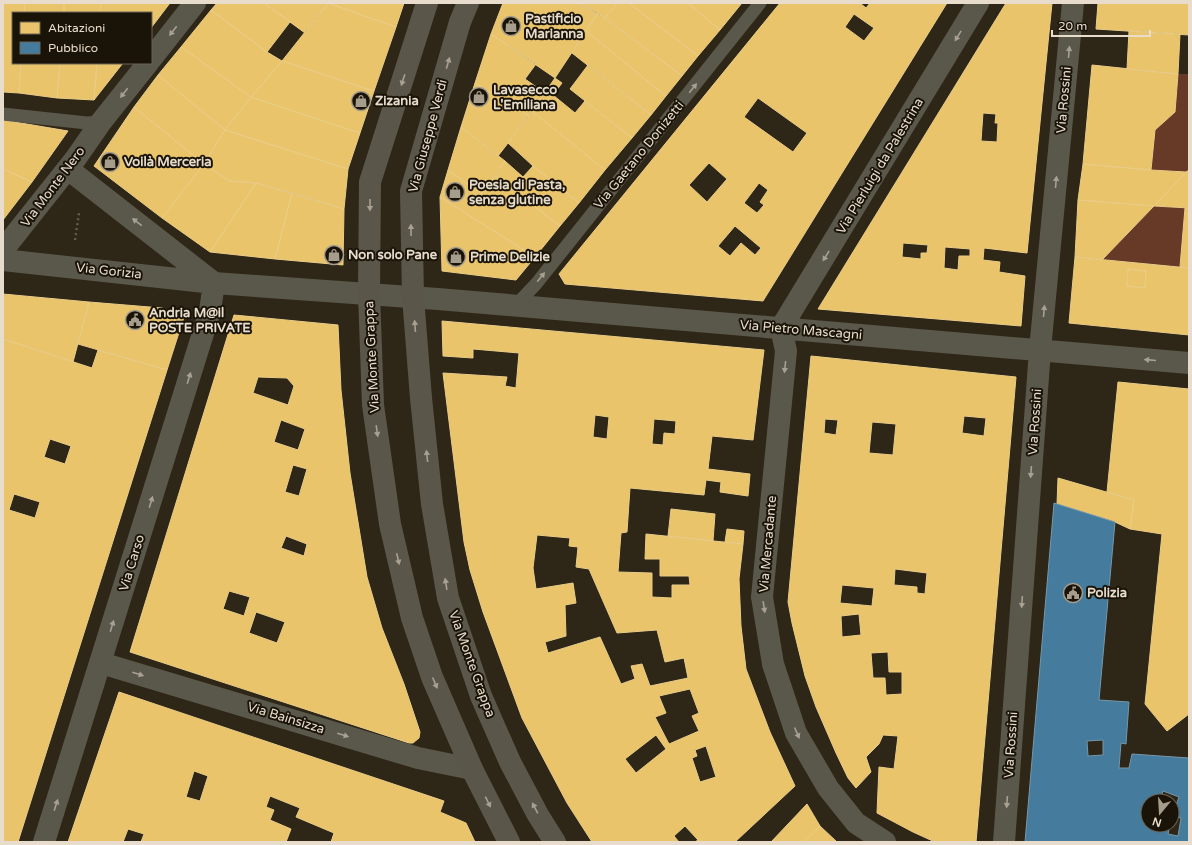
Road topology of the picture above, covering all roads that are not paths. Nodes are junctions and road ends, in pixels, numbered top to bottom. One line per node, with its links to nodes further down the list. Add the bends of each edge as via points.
1 (195, 3): 7 (street, one-way to 7)
2 (427, 3): 15 (main road, one-way to 15, via 370,182)
3 (468, 3): 16 (main road, Via Giuseppe Verdi, one-way to 3, via 411,191 460,22)
4 (760, 3): 17 (lane, Via Gaetano Donizetti, one-way to 4, via 536,284)
5 (978, 3): 18 (street, Via Pierluigi da Palestrina, one-way to 18)
6 (1074, 3): 19 (street, Via Rossini, one-way to 6)
7 (152, 58)
8 (147, 64): 10 (street, Via Monte Nero, one-way to 10)
9 (3, 114): 10 (lane, via 87,123)
10 (101, 122): 11 (street, Via Monte Nero)
11 (68, 169): 12 (street, Via Monte Nero); 14 (street, one-way to 11)
12 (3, 250)
13 (3, 260): 14 (street, Via Gorizia)
14 (214, 282): 15 (street, Via Gorizia); 21 (street, Via Carso, one-way to 14, via 210,311)
15 (369, 294): 16 (street, Via Monte Grappa); 22 (main road, Via Monte Grappa, one-way to 22, via 373,405 390,524 412,618 432,677)
16 (413, 297): 17 (street, Via Pietro Mascagni); 25 (main road, Via Monte Grappa, one-way to 16, via 510,762 481,696 448,598 432,504 420,398)
17 (515, 306): 18 (street, Via Pietro Mascagni)
18 (781, 328): 19 (street, Via Pietro Mascagni); 26 (street, Via Mercadante, one-way to 26, via 786,351 762,597 773,664 796,733 828,788 856,823)
19 (1040, 350): 20 (street, Via Pietro Mascagni, one-way to 19); 27 (street, Via Rossini, one-way to 27)
20 (1189, 363)
21 (101, 663): 22 (street, Via Bainsizza, one-way to 22, via 418,758); 23 (street, Via Carso, one-way to 21)
22 (472, 769): 24 (main road, Via Monte Grappa, one-way to 24)
23 (44, 842)
24 (509, 842)
25 (555, 842)
26 (885, 842)
27 (1004, 842)

